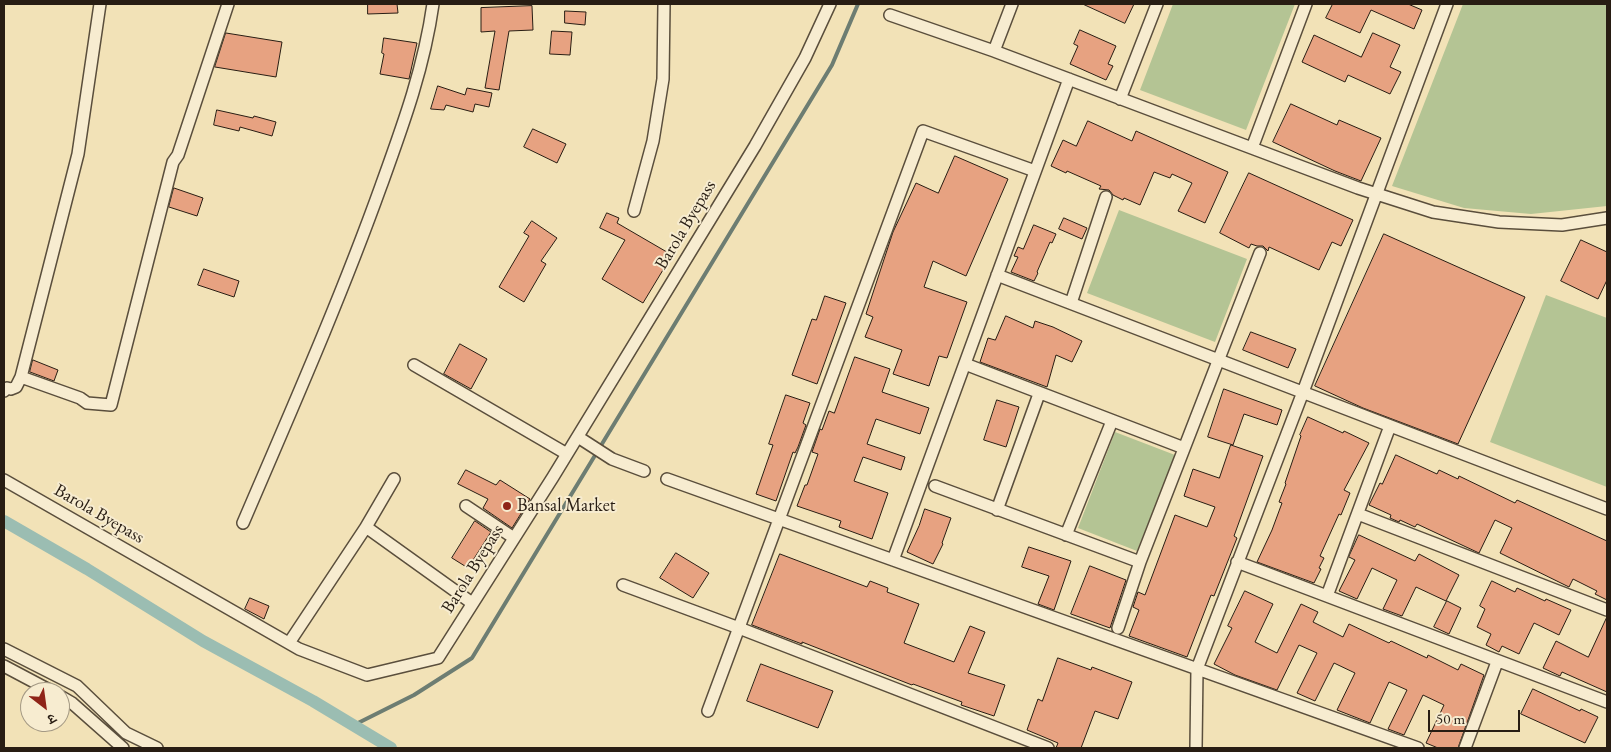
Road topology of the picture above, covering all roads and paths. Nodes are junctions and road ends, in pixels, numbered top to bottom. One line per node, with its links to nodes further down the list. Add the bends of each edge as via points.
1 (100, 4): 26 (street, via 78,154)
2 (228, 4): 26 (street, via 173,162 111,406 87,403)
3 (434, 4): 45 (street, via 414,94 356,255)
4 (664, 4): 18 (street, via 662,79 653,141)
5 (830, 4): 32 (street, Barola Byepass, via 805,58 756,146)
6 (1012, 4): 11 (street)
7 (1157, 4): 13 (street)
8 (1306, 4): 14 (street)
9 (1447, 4): 16 (street)
10 (890, 15): 11 (street)
11 (994, 51): 12 (street)
12 (1069, 79): 13 (street); 15 (street)
13 (1120, 99): 14 (street)
14 (1252, 148): 16 (street)
15 (1035, 172): 21 (street); 44 (street, via 923,130)
16 (1376, 194): 19 (street, via 1433,212 1499,222 1562,225); 28 (street)
17 (1106, 197): 22 (street)
18 (634, 211)
19 (1607, 218)
20 (1260, 253): 23 (street)
21 (998, 275): 22 (street); 24 (street)
22 (1071, 303): 23 (street)
23 (1218, 360): 28 (street); 33 (street)
24 (965, 364): 29 (street); 49 (street)
25 (414, 365): 34 (street)
26 (20, 377): 27 (street, via 16,387)
27 (4, 391)
28 (1302, 392): 31 (street); 51 (street)
29 (1040, 394): 30 (street); 42 (street)
30 (1112, 421): 33 (street); 47 (street)
31 (1390, 426): 41 (street); 43 (street)
32 (582, 439): 34 (street, Barola Byepass); 35 (street, via 612,459)
33 (1184, 448): 50 (street)
34 (567, 454): 48 (street, Barola Byepass)
35 (644, 471)
36 (394, 479): 46 (street)
37 (667, 479): 44 (street)
38 (4, 480): 58 (street, Barola Byepass)
39 (935, 486): 42 (street)
40 (466, 506): 48 (street)
41 (1607, 509)
42 (998, 510): 47 (street)
43 (1358, 514): 53 (street); 55 (street)
44 (779, 519): 49 (street); 56 (street)
45 (243, 523)
46 (366, 527): 54 (street); 58 (street)
47 (1066, 535): 50 (street)
48 (514, 538): 54 (street, Barola Byepass)
49 (893, 560): 62 (street)
50 (1140, 562): 57 (street)
51 (1237, 562): 53 (street); 62 (street)
52 (624, 585): 56 (street)
53 (1327, 596): 60 (street)
54 (472, 603): 58 (street, Barola Byepass, via 438,658 367,675)
55 (1607, 610)
56 (739, 628): 66 (street); 69 (street)
57 (1118, 628)
58 (289, 643)
59 (4, 650): 68 (street, via 77,686 126,732)
60 (1497, 662): 65 (street); 72 (street)
61 (4, 666): 63 (street)
62 (1197, 669): 70 (street); 71 (street)
63 (34, 682)
64 (70, 702): 67 (street)
65 (1607, 702)
66 (708, 711)
67 (123, 748)
68 (157, 748)
69 (1048, 748)
70 (1196, 748)
71 (1418, 748)
72 (1465, 748)

